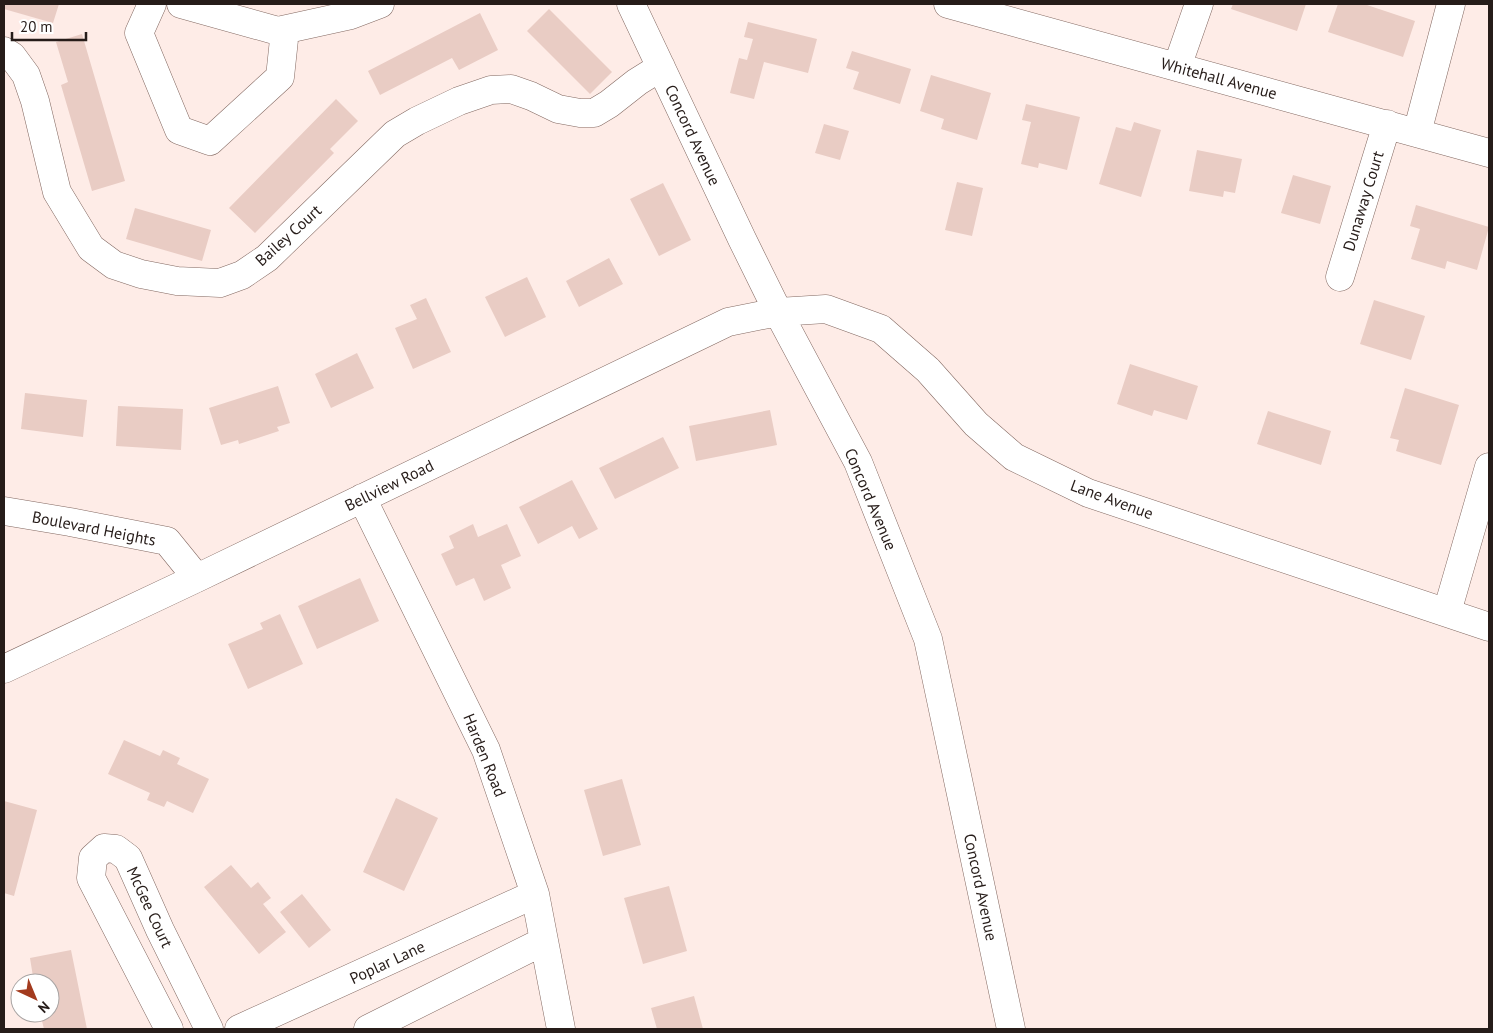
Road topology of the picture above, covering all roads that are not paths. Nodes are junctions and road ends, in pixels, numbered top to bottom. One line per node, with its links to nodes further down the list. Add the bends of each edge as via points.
1 (152, 4): 9 (street, via 139,34 179,130 210,141 280,77)
2 (181, 4): 9 (street, via 278,31)
3 (380, 4): 9 (street, via 351,15)
4 (630, 4): 11 (street, Concord Avenue)
5 (948, 4): 8 (street, Whitehall Avenue)
6 (1199, 4): 12 (street)
7 (1452, 4): 14 (street)
8 (1033, 15): 12 (street, Whitehall Avenue)
9 (285, 30)
10 (4, 51): 11 (street, Bailey Court, via 12,56 26,75 57,192 92,248 114,264 141,274 177,281 220,283 242,275 266,258 396,134 417,121 491,90 511,89 558,109 594,113)
11 (661, 67): 17 (street, Concord Avenue)
12 (1177, 67): 13 (street, Whitehall Avenue)
13 (1387, 124): 14 (street, Whitehall Avenue); 16 (street, Dunaway Court)
14 (1417, 133): 15 (street, Whitehall Avenue)
15 (1489, 153)
16 (1340, 277)
17 (778, 312): 19 (street, Bellview Road, via 728,322); 22 (street, Lane Avenue, via 826,309 882,329 928,370 976,424 1014,457 1088,493); 32 (street, Concord Avenue, via 858,462 928,639)
18 (1489, 466): 22 (street)
19 (362, 498): 21 (street, Bellview Road); 25 (street, Harden Road, via 486,750)
20 (4, 511): 21 (street, Boulevard Heights, via 166,541)
21 (197, 578): 24 (street, Bellview Road)
22 (1447, 612): 23 (street, Lane Avenue)
23 (1489, 626)
24 (4, 669)
25 (535, 894): 26 (street, Harden Road); 29 (street, Poplar Lane)
26 (544, 941): 30 (street); 31 (street, Harden Road)
27 (169, 1029): 28 (street, McGee Court, via 91,878 93,858 104,848 116,849 128,858)
28 (208, 1029)
29 (239, 1029)
30 (368, 1029)
31 (561, 1029)
32 (1012, 1029)

